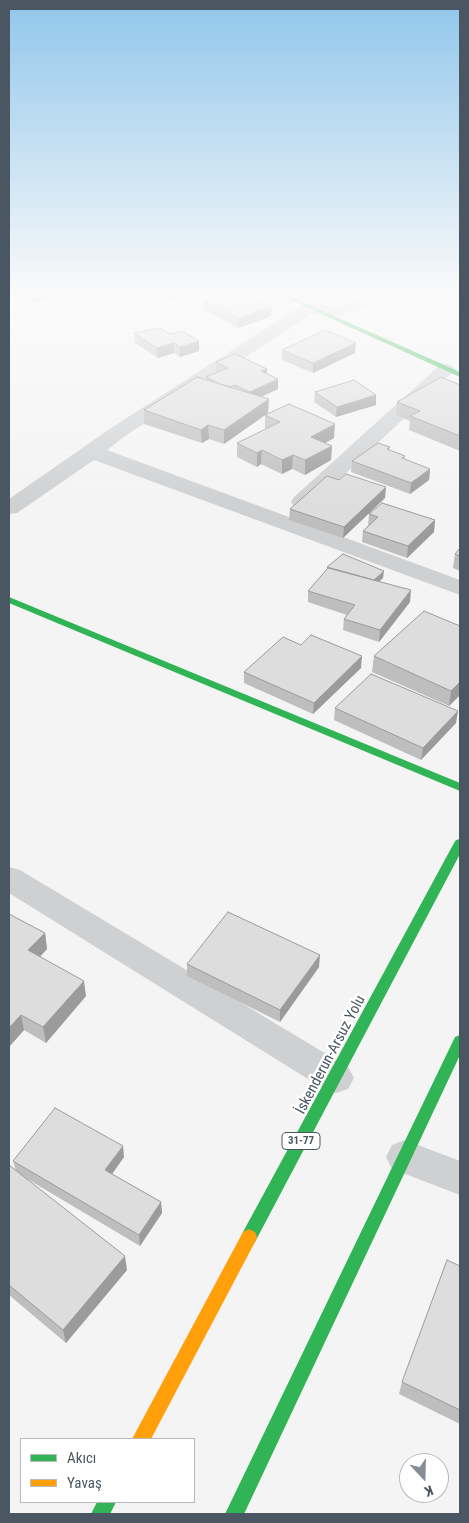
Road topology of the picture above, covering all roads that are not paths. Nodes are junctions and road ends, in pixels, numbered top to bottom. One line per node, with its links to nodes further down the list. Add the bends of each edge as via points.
1 (222, 365): 4 (street)
2 (438, 365): 3 (main road)
3 (453, 372): 6 (street)
4 (92, 452): 5 (street); 6 (street)
5 (9, 508)
6 (281, 521): 7 (street)
7 (460, 588)
8 (9, 600): 9 (main road)
9 (460, 787)
10 (460, 843): 13 (main road, İskenderun-Arsuz Yolu / 31-77)
11 (9, 878): 13 (street)
12 (460, 1041): 14 (main road)
13 (336, 1078): 16 (main road, İskenderun-Arsuz Yolu / 31-77)
14 (405, 1157): 15 (street); 19 (main road)
15 (460, 1178)
16 (142, 1438)
17 (106, 1503): 18 (main road)
18 (100, 1514)
19 (234, 1514)

